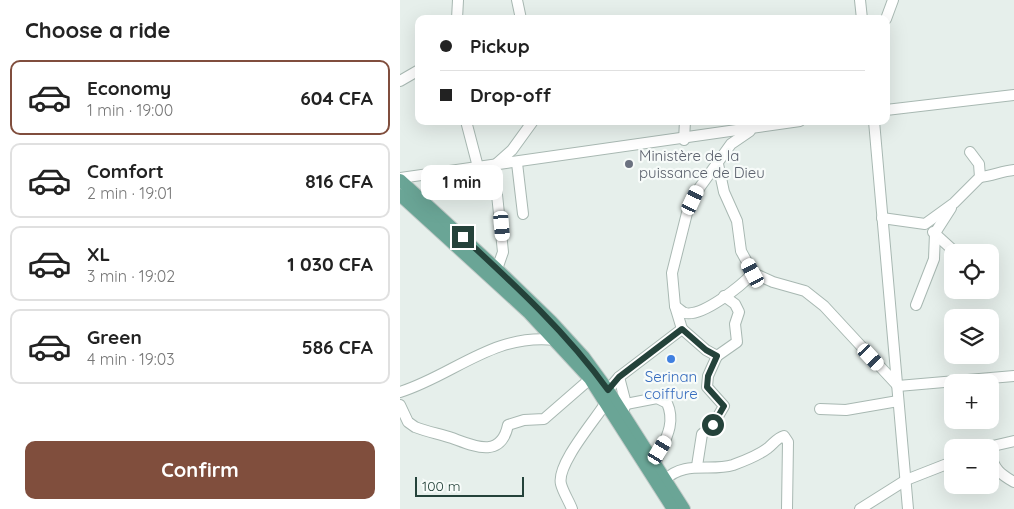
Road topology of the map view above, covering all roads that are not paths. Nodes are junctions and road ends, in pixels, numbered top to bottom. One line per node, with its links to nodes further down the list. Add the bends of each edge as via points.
1 (458, 0): 5 (street)
2 (517, 0): 6 (street)
3 (860, 0): 7 (street)
4 (893, 0): 8 (street)
5 (457, 15)
6 (520, 15)
7 (862, 15)
8 (887, 15)
9 (415, 72): 10 (street)
10 (400, 81)
11 (1014, 95): 12 (street)
12 (890, 110)
13 (467, 125): 24 (street)
14 (530, 125): 23 (street, via 512,150)
15 (685, 125): 19 (street)
16 (768, 125): 18 (street)
17 (874, 125): 31 (street)
18 (760, 126): 19 (street); 22 (street, via 736,139)
19 (684, 140): 21 (street, via 605,148)
20 (970, 152): 26 (street, via 979,164)
21 (517, 163): 23 (street); 30 (street)
22 (718, 164): 36 (street, via 724,192 736,221 741,251); 39 (street, via 700,187 687,213 672,273)
23 (494, 166): 24 (street); 35 (street, via 503,245)
24 (478, 167): 28 (street)
25 (1014, 170): 26 (street)
26 (980, 177): 29 (street)
27 (400, 179): 28 (main road)
28 (406, 193): 35 (main road); 41 (main road)
29 (954, 203): 32 (street); 33 (street)
30 (523, 214)
31 (882, 218): 32 (street); 46 (street)
32 (926, 224): 33 (street)
33 (935, 233): 34 (street); 38 (street, via 934,259)
34 (947, 244)
35 (497, 269): 49 (main road, via 584,357)
36 (753, 273): 37 (street); 46 (street, via 805,291 824,306)
37 (724, 296): 39 (street, via 696,312 685,313); 42 (street, via 735,304 739,312 735,324 737,342)
38 (916, 305)
39 (676, 306): 40 (street)
40 (682, 329): 42 (street); 44 (street)
41 (554, 340): 45 (main road); 47 (street, via 539,338 499,346)
42 (717, 356): 59 (street, via 707,387 724,406 713,425 702,434)
43 (1014, 376): 46 (street)
44 (619, 377): 49 (street); 53 (street)
45 (590, 379): 49 (main road); 52 (street, via 544,419 508,425 502,439 488,448 473,447 416,427 408,422)
46 (898, 386): 51 (street)
47 (412, 388): 48 (street); 50 (street)
48 (400, 392)
49 (605, 393): 53 (main road); 64 (street, via 605,404 585,430 561,472 560,483); 65 (main road)
50 (400, 400)
51 (898, 401): 54 (street, via 846,410); 62 (street)
52 (400, 405)
53 (624, 408): 57 (main road); 57 (street, via 656,398 667,403 671,424)
54 (820, 409)
55 (1014, 441): 56 (street)
56 (999, 445)
57 (655, 464): 61 (main road)
58 (944, 465): 62 (street)
59 (697, 466): 61 (street, via 670,475); 67 (street, via 732,465 768,448 784,436 788,442)
60 (999, 473): 63 (street)
61 (665, 480): 66 (main road)
62 (906, 480): 68 (street); 69 (street)
63 (1014, 482)
64 (572, 509)
65 (673, 509)
66 (684, 509)
67 (787, 509)
68 (860, 509)
69 (908, 509)

